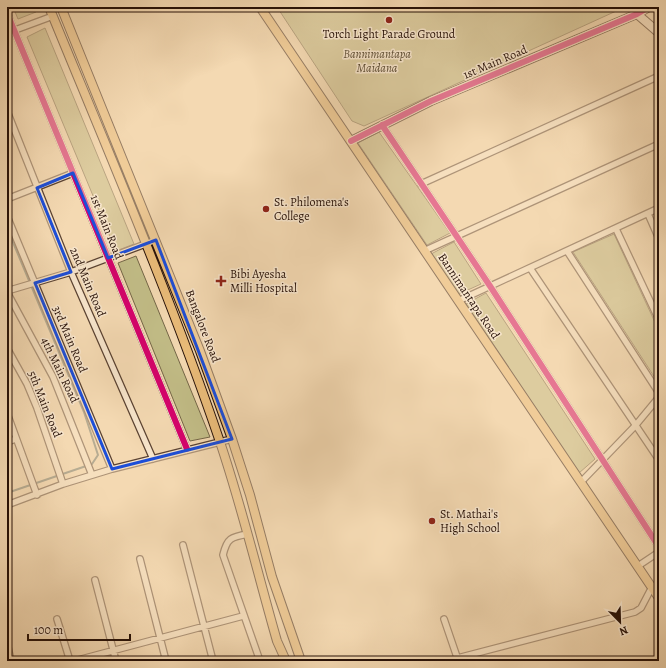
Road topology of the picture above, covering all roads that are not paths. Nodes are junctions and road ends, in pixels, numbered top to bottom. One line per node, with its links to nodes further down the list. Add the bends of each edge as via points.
1 (49, 7): 7 (main road, Bangalore Road)
2 (61, 7): 26 (main road, Bangalore Road)
3 (260, 7): 14 (main road, Bannimantapa Road)
4 (650, 7): 6 (street, 1st Main Road)
5 (7, 14): 8 (street, 1st Main Road)
6 (637, 14): 9 (street); 13 (street, 1st Main Road, via 431,101)
7 (53, 16): 8 (street); 27 (main road, Bangalore Road)
8 (14, 30): 10 (street); 16 (street, 1st Main Road)
9 (659, 33)
10 (7, 34)
11 (659, 76): 17 (street)
12 (7, 111): 18 (street, 2nd Main Road)
13 (382, 125): 14 (street, 1st Main Road); 17 (street)
14 (351, 141): 28 (main road, Bannimantapa Road)
15 (659, 144): 24 (street)
16 (73, 173): 18 (street); 30 (street, 1st Main Road)
17 (421, 184): 24 (street)
18 (37, 188): 19 (street); 32 (street, 2nd Main Road)
19 (7, 199)
20 (659, 208): 21 (street)
21 (648, 214): 23 (street); 25 (street)
22 (7, 216): 33 (street, 3rd Main Road)
23 (616, 229): 29 (street); 37 (street)
24 (456, 236): 28 (street); 34 (street)
25 (659, 239)
26 (156, 240): 27 (street); 44 (main road, Bangalore Road, via 188,318)
27 (146, 244): 30 (street); 46 (main road, Bangalore Road)
28 (424, 251): 36 (main road, Bannimantapa Road)
29 (567, 251): 31 (street); 39 (street)
30 (108, 258): 32 (street); 47 (street, 1st Main Road)
31 (530, 268): 34 (street); 42 (street)
32 (70, 272): 33 (street); 48 (street, 2nd Main Road)
33 (34, 283): 35 (street); 51 (street, 3rd Main Road)
34 (490, 286): 36 (street); 49 (street)
35 (7, 291): 52 (street, 4th Main Road, via 53,377)
36 (458, 301): 53 (main road, Bannimantapa Road)
37 (659, 320)
38 (7, 348): 54 (street, 5th Main Road, via 27,384)
39 (659, 393)
40 (659, 397): 42 (street)
41 (7, 413): 43 (street)
42 (635, 426): 49 (street); 50 (street)
43 (16, 439): 45 (street); 55 (street)
44 (232, 439): 46 (street); 82 (main road, Bangalore Road, via 272,577)
45 (7, 442)
46 (220, 442): 47 (street); 57 (main road, Bangalore Road)
47 (187, 449): 48 (street)
48 (153, 459): 51 (street)
49 (603, 460): 53 (street); 59 (street)
50 (659, 460)
51 (112, 469): 52 (street)
52 (91, 473): 54 (street)
53 (582, 481): 62 (main road, Bannimantapa Road)
54 (63, 482): 55 (street)
55 (36, 493): 56 (street)
56 (7, 505)
57 (248, 534): 66 (street, via 234,536 225,544 223,555); 81 (main road, Bangalore Road, via 277,640)
58 (183, 545): 69 (street)
59 (659, 547)
60 (659, 552): 62 (street)
61 (140, 559): 70 (street)
62 (638, 566): 64 (main road, Bannimantapa Road)
63 (95, 580): 72 (street)
64 (652, 587): 65 (main road, Bannimantapa Road); 73 (street, via 641,608 635,612)
65 (659, 598)
66 (243, 616): 69 (street); 80 (street)
67 (57, 619): 75 (street)
68 (444, 619): 73 (street)
69 (203, 626): 70 (street); 79 (street)
70 (160, 638): 72 (street); 78 (street)
71 (8, 647): 74 (street)
72 (114, 651): 76 (street); 77 (street)
73 (458, 659): 83 (street)
74 (11, 661)
75 (70, 661)
76 (74, 661)
77 (116, 661)
78 (166, 661)
79 (213, 661)
80 (260, 661)
81 (286, 661)
82 (301, 661)
83 (446, 661)

